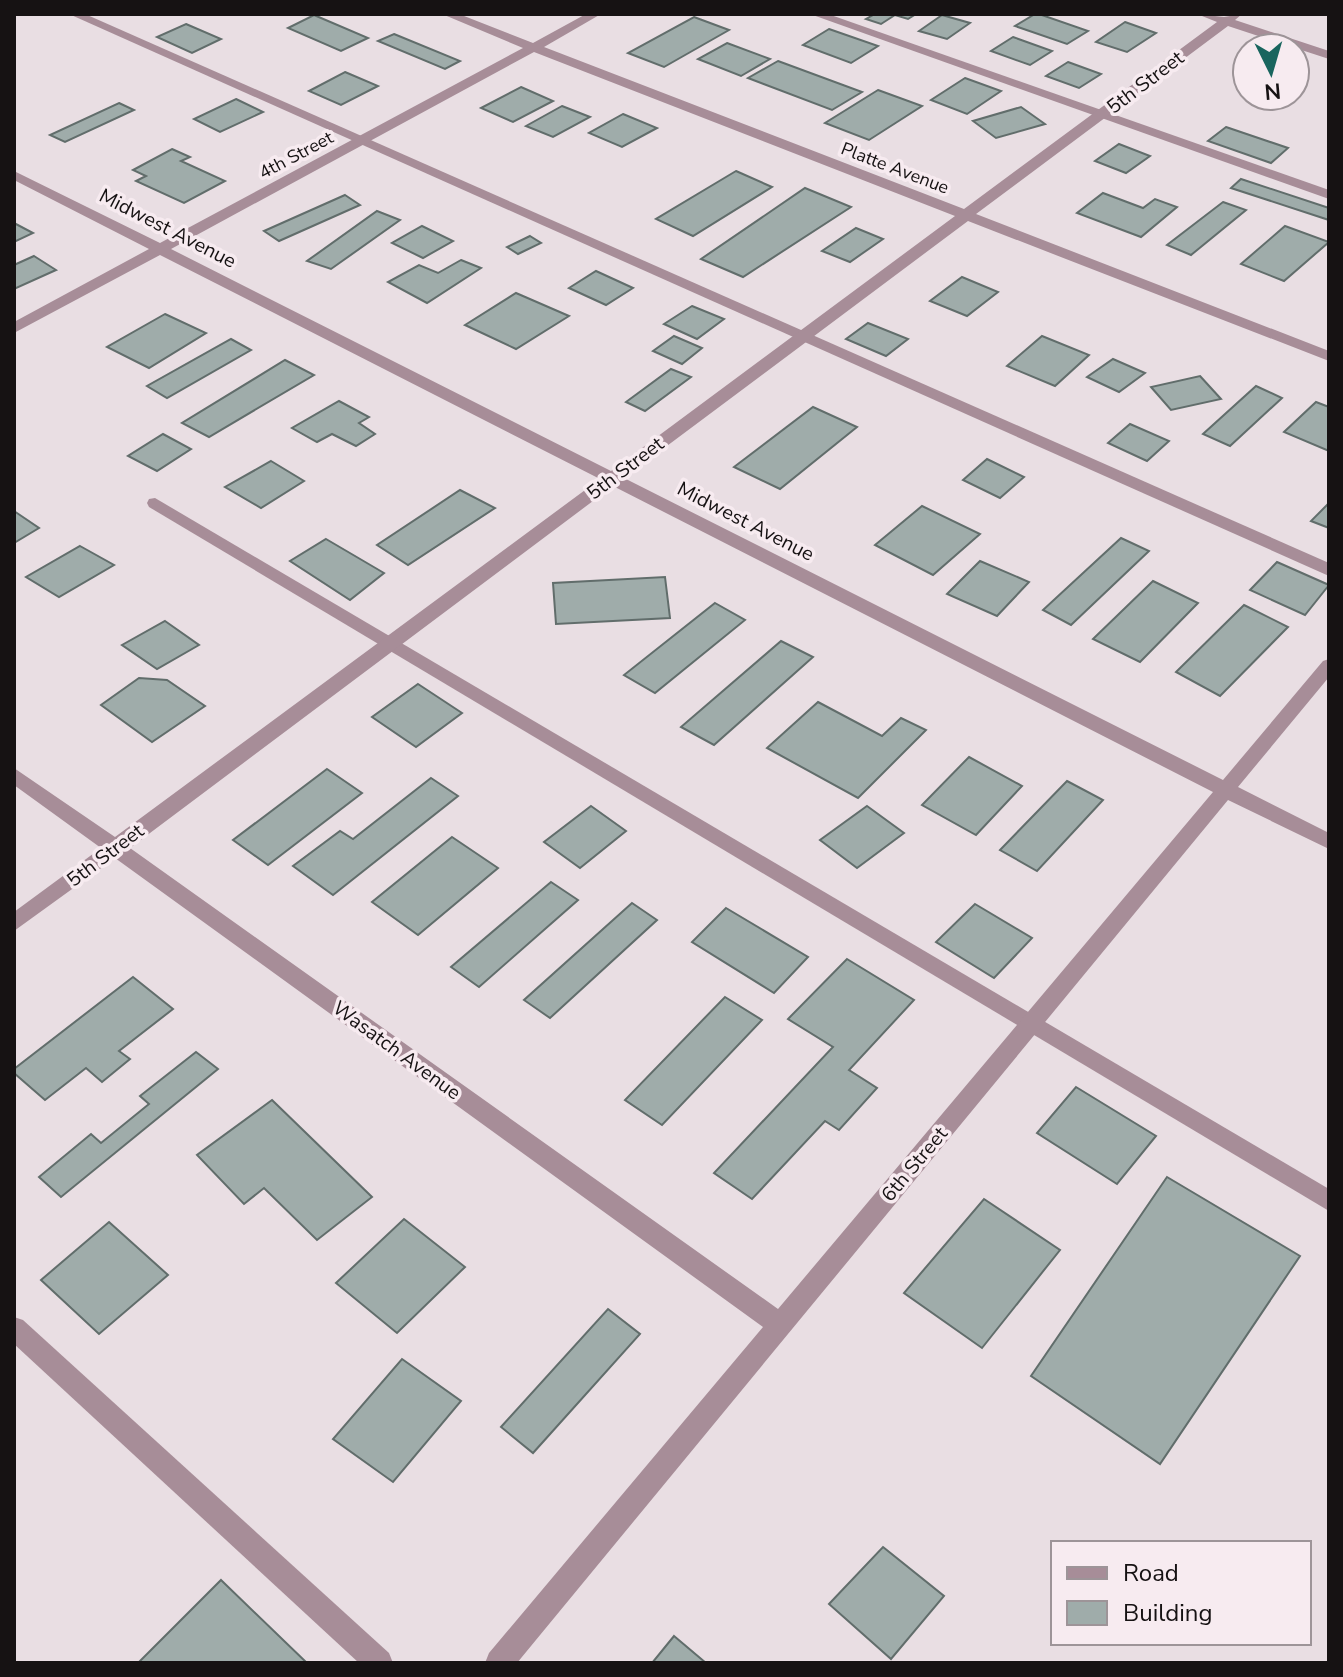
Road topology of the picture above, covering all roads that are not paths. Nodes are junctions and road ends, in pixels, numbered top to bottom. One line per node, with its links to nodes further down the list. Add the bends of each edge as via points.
1 (75, 14): 10 (street)
2 (448, 14): 7 (street, Platte Avenue)
3 (595, 14): 7 (street, 4th Street)
4 (816, 14): 9 (street)
5 (1203, 14): 6 (street)
6 (1231, 18): 8 (street); 9 (street, 5th Street)
7 (534, 47): 10 (street, 4th Street); 13 (street, Platte Avenue)
8 (1329, 55)
9 (1100, 114): 12 (street); 13 (street, 5th Street)
10 (361, 141): 14 (street, 4th Street); 16 (street)
11 (14, 175): 14 (street, Midwest Avenue)
12 (1329, 195)
13 (966, 215): 16 (street, 5th Street); 17 (street, Platte Avenue)
14 (160, 249): 15 (street, 4th Street); 18 (street, Midwest Avenue)
15 (14, 328)
16 (802, 336): 18 (street, 5th Street); 20 (street)
17 (1329, 356)
18 (612, 478): 21 (street, 5th Street); 24 (street, Midwest Avenue)
19 (155, 503): 21 (street)
20 (1329, 570)
21 (390, 643): 26 (street, 5th Street); 28 (street)
22 (1329, 665): 24 (street, 6th Street)
23 (14, 775): 26 (street, Wasatch Avenue)
24 (1226, 789): 25 (street, Midwest Avenue); 28 (street, 6th Street)
25 (1329, 842)
26 (115, 847): 27 (street, 5th Street); 30 (street, Wasatch Avenue)
27 (14, 923)
28 (1031, 1024): 29 (street); 30 (street, 6th Street)
29 (1329, 1201)
30 (780, 1325): 33 (street, 6th Street)
31 (14, 1328): 32 (street)
32 (379, 1663)
33 (499, 1663)

